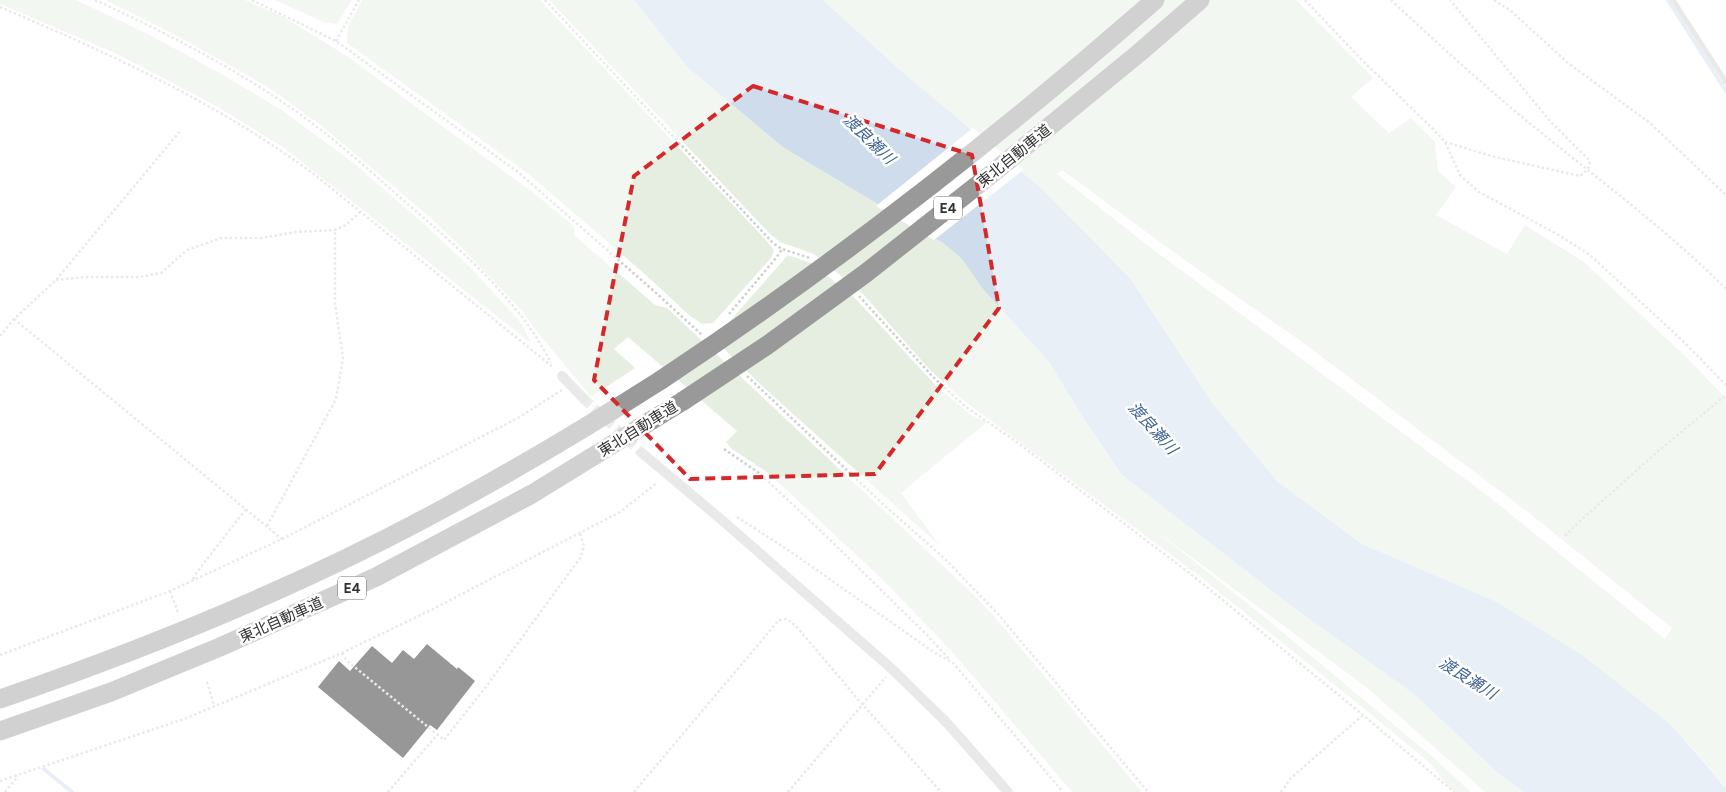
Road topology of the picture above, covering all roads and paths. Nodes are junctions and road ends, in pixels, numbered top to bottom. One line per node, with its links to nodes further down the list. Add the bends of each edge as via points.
1 (95, 0): 28 (path, via 251,82 360,162 464,255 498,290 535,334)
2 (359, 0): 12 (path)
3 (544, 0): 20 (path)
4 (1155, 0): 51 (highway, 東北自動車道 / E4, bridge, via 970,155 847,251 746,324 575,435 361,551 204,623)
5 (1200, 0): 55 (highway, 東北自動車道 / E4, bridge, via 874,267 766,346 532,494 376,577 220,648 111,692)
6 (1305, 0): 15 (path)
7 (1391, 0): 16 (path, via 1521,116)
8 (1450, 0): 16 (path, via 1550,121 1590,161)
9 (1494, 0): 17 (path, via 1511,11 1568,63 1650,123)
10 (1673, 0): 13 (lane)
11 (0, 7): 18 (path, via 121,59 211,108 276,146)
12 (336, 41)
13 (1726, 82)
14 (181, 130): 22 (path)
15 (1445, 142): 16 (path, via 1566,174 1580,176); 31 (path, via 1460,175 1479,192 1590,255)
16 (1588, 169): 23 (path, via 1655,222)
17 (1726, 195)
18 (360, 212): 19 (path); 28 (path)
19 (335, 230): 22 (path, via 261,238 221,238 187,250 161,273 140,277); 39 (path, via 335,303 342,358 336,399)
20 (782, 249): 21 (path); 25 (path)
21 (814, 259)
22 (56, 280): 26 (path)
23 (1726, 289)
24 (854, 292): 54 (path, via 934,378 966,407 1192,575)
25 (726, 318)
26 (14, 319): 27 (path); 37 (path)
27 (0, 336)
28 (552, 364): 29 (path)
29 (562, 376): 30 (street)
30 (569, 385): 33 (street); 42 (path, via 518,418)
31 (1726, 385)
32 (1726, 396): 41 (path, via 1656,453)
33 (583, 398)
34 (724, 449): 48 (path, via 759,474 822,532)
35 (642, 453): 36 (street)
36 (666, 475): 40 (path, via 620,512); 49 (street)
37 (246, 509): 39 (path); 43 (path)
38 (733, 514): 48 (path)
39 (267, 526): 42 (path)
40 (580, 533): 46 (path); 56 (path, via 584,546 580,558 444,740)
41 (1565, 536)
42 (282, 538): 43 (path)
43 (193, 581): 44 (path)
44 (170, 591): 45 (path); 47 (path)
45 (178, 612)
46 (342, 653): 53 (path); 56 (path, via 346,660)
47 (0, 655)
48 (953, 663): 65 (path)
49 (892, 669): 52 (path); 64 (street, via 947,723)
50 (207, 682): 53 (path)
51 (0, 699)
52 (862, 704): 61 (path, via 796,626 787,619 779,620); 62 (path); 63 (path)
53 (214, 706): 57 (path)
54 (1363, 715): 66 (path, via 1291,778); 67 (path)
55 (0, 731)
56 (437, 735): 60 (path)
57 (19, 775): 58 (path); 59 (path)
58 (0, 781)
59 (5, 792)
60 (388, 792)
61 (634, 792)
62 (788, 792)
63 (940, 792)
64 (1008, 792)
65 (1063, 792)
66 (1281, 792)
67 (1454, 792)

